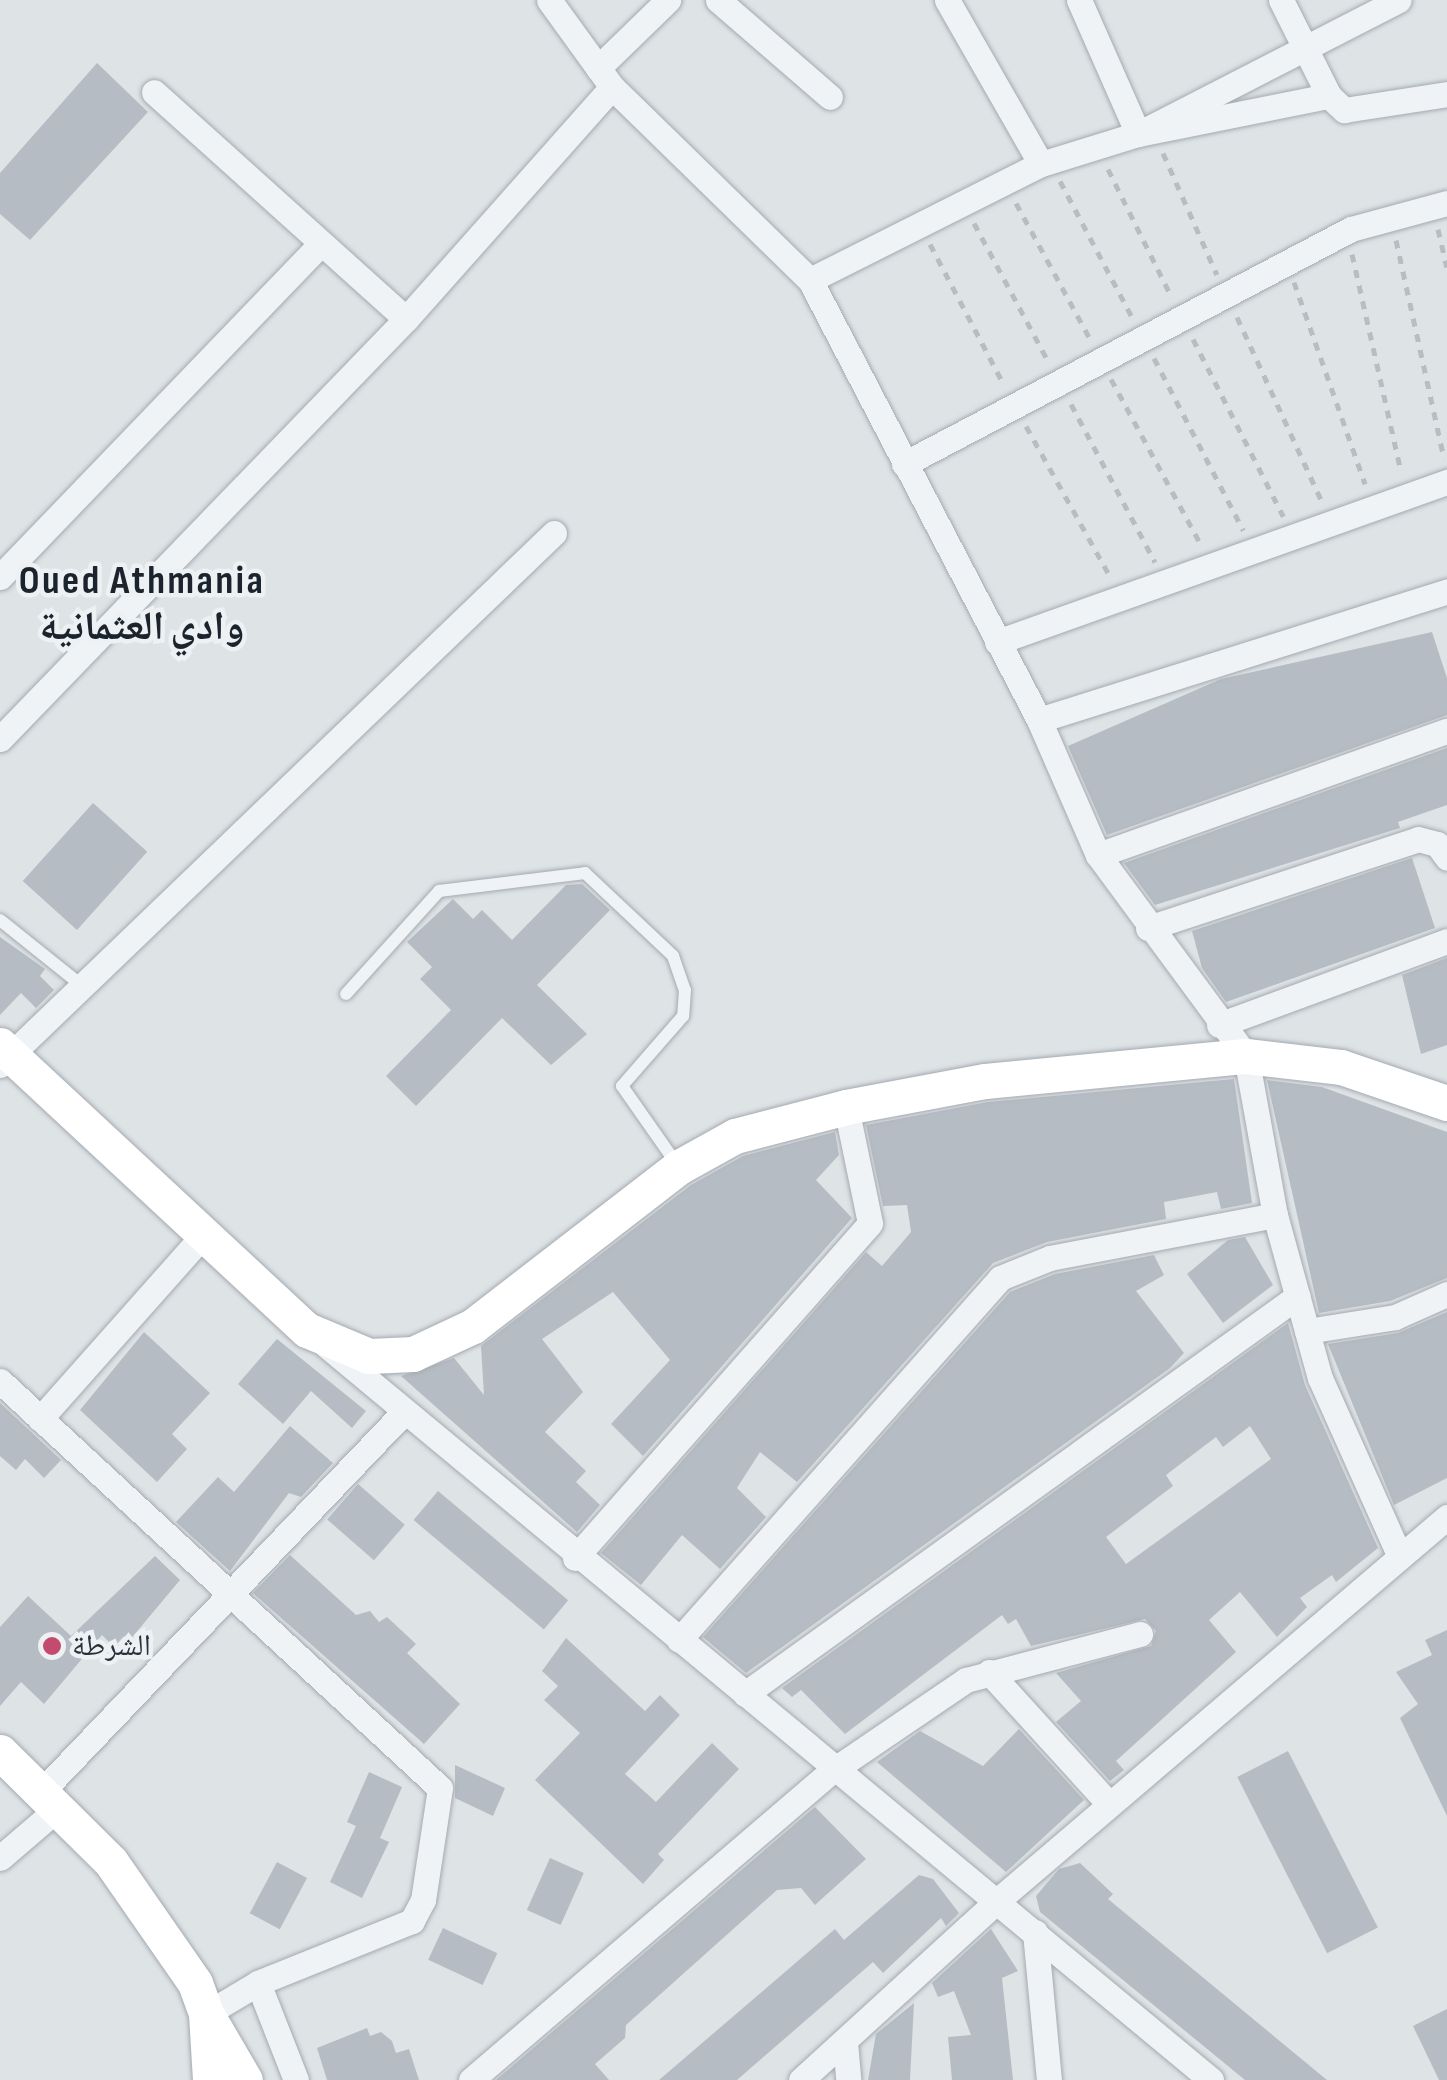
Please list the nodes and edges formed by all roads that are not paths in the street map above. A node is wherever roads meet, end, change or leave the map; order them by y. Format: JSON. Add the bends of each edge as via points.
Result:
{"nodes":[{"id":1,"x":549,"y":0,"type":"edge"},
{"id":2,"x":668,"y":0,"type":"edge"},
{"id":3,"x":718,"y":0,"type":"edge"},
{"id":4,"x":946,"y":0,"type":"edge"},
{"id":5,"x":1079,"y":0,"type":"edge"},
{"id":6,"x":1281,"y":0,"type":"edge"},
{"id":7,"x":1399,"y":0,"type":"edge"},
{"id":8,"x":1302,"y":48,"type":"junction"},
{"id":9,"x":605,"y":77,"type":"junction"},
{"id":10,"x":154,"y":92,"type":"dead end"},
{"id":11,"x":1447,"y":94,"type":"edge"},
{"id":12,"x":1328,"y":96,"type":"junction"},
{"id":13,"x":830,"y":97,"type":"dead end"},
{"id":14,"x":1146,"y":132,"type":"junction"},
{"id":15,"x":1046,"y":163,"type":"junction"},
{"id":16,"x":1440,"y":205,"type":"edge"},
{"id":17,"x":319,"y":245,"type":"junction"},
{"id":18,"x":810,"y":280,"type":"junction"},
{"id":19,"x":406,"y":318,"type":"junction"},
{"id":20,"x":904,"y":464,"type":"junction"},
{"id":21,"x":1447,"y":482,"type":"edge"},
{"id":22,"x":554,"y":533,"type":"dead end"},
{"id":23,"x":0,"y":577,"type":"edge"},
{"id":24,"x":1447,"y":592,"type":"edge"},
{"id":25,"x":997,"y":642,"type":"junction"},
{"id":26,"x":1039,"y":720,"type":"junction"},
{"id":27,"x":1447,"y":731,"type":"edge"},
{"id":28,"x":0,"y":739,"type":"edge"},
{"id":29,"x":1098,"y":855,"type":"junction"},
{"id":30,"x":1447,"y":859,"type":"edge"},
{"id":31,"x":0,"y":920,"type":"edge"},
{"id":32,"x":1148,"y":928,"type":"junction"},
{"id":33,"x":1447,"y":941,"type":"edge"},
{"id":34,"x":80,"y":984,"type":"junction"},
{"id":35,"x":346,"y":994,"type":"dead end"},
{"id":36,"x":1220,"y":1026,"type":"junction"},
{"id":37,"x":3,"y":1054,"type":"edge"},
{"id":38,"x":1246,"y":1056,"type":"junction"},
{"id":39,"x":1447,"y":1102,"type":"edge"},
{"id":40,"x":846,"y":1107,"type":"junction"},
{"id":41,"x":679,"y":1168,"type":"junction"},
{"id":42,"x":1275,"y":1215,"type":"junction"},
{"id":43,"x":204,"y":1234,"type":"junction"},
{"id":44,"x":1447,"y":1294,"type":"edge"},
{"id":45,"x":1298,"y":1296,"type":"junction"},
{"id":46,"x":308,"y":1330,"type":"junction"},
{"id":47,"x":1307,"y":1331,"type":"junction"},
{"id":48,"x":0,"y":1381,"type":"edge"},
{"id":49,"x":404,"y":1412,"type":"junction"},
{"id":50,"x":40,"y":1419,"type":"junction"},
{"id":51,"x":1447,"y":1517,"type":"edge"},
{"id":52,"x":1399,"y":1555,"type":"junction"},
{"id":53,"x":575,"y":1558,"type":"junction"},
{"id":54,"x":230,"y":1595,"type":"junction"},
{"id":55,"x":1140,"y":1634,"type":"dead end"},
{"id":56,"x":679,"y":1640,"type":"junction"},
{"id":57,"x":989,"y":1672,"type":"junction"},
{"id":58,"x":746,"y":1694,"type":"junction"},
{"id":59,"x":0,"y":1752,"type":"edge"},
{"id":60,"x":832,"y":1770,"type":"junction"},
{"id":61,"x":49,"y":1800,"type":"junction"},
{"id":62,"x":1108,"y":1804,"type":"junction"},
{"id":63,"x":0,"y":1858,"type":"edge"},
{"id":64,"x":997,"y":1901,"type":"junction"},
{"id":65,"x":1035,"y":1932,"type":"junction"},
{"id":66,"x":258,"y":1983,"type":"junction"},
{"id":67,"x":206,"y":2014,"type":"junction"},
{"id":68,"x":845,"y":2042,"type":"junction"},
{"id":69,"x":210,"y":2080,"type":"edge"},
{"id":70,"x":244,"y":2080,"type":"edge"},
{"id":71,"x":296,"y":2080,"type":"edge"},
{"id":72,"x":471,"y":2080,"type":"edge"},
{"id":73,"x":800,"y":2080,"type":"edge"},
{"id":74,"x":848,"y":2080,"type":"edge"},
{"id":75,"x":1049,"y":2080,"type":"edge"},
{"id":76,"x":1212,"y":2080,"type":"edge"}],
"edges":[{"from":1,"to":9,"type":"street"},
{"from":2,"to":9,"type":"street"},
{"from":3,"to":13,"type":"street"},
{"from":4,"to":15,"type":"street"},
{"from":5,"to":14,"type":"street"},
{"from":6,"to":8,"type":"street"},
{"from":7,"to":8,"type":"street"},
{"from":8,"to":12,"type":"street"},
{"from":8,"to":14,"type":"street"},
{"from":9,"to":18,"type":"street"},
{"from":9,"to":19,"type":"street"},
{"from":10,"to":17,"type":"street"},
{"from":11,"to":12,"type":"street","via":[[1374,112],[1344,110]]},
{"from":12,"to":14,"type":"street"},
{"from":14,"to":15,"type":"street"},
{"from":15,"to":18,"type":"street"},
{"from":16,"to":20,"type":"street","via":[[1347,231]]},
{"from":17,"to":19,"type":"street"},
{"from":17,"to":23,"type":"street"},
{"from":18,"to":20,"type":"street"},
{"from":19,"to":28,"type":"street"},
{"from":20,"to":25,"type":"street"},
{"from":21,"to":25,"type":"street"},
{"from":22,"to":34,"type":"street"},
{"from":24,"to":26,"type":"street"},
{"from":25,"to":26,"type":"street"},
{"from":26,"to":29,"type":"street"},
{"from":27,"to":29,"type":"street"},
{"from":29,"to":32,"type":"street"},
{"from":30,"to":32,"type":"street","via":[[1438,844],[1418,839]]},
{"from":31,"to":34,"type":"lane"},
{"from":32,"to":36,"type":"street"},
{"from":33,"to":36,"type":"street"},
{"from":34,"to":37,"type":"street"},
{"from":35,"to":41,"type":"lane","via":[[439,892],[586,874],[673,956],[685,990],[683,1016],[622,1086]]},
{"from":36,"to":38,"type":"street"},
{"from":37,"to":43,"type":"main road"},
{"from":38,"to":39,"type":"main road","via":[[1341,1067]]},
{"from":38,"to":40,"type":"main road","via":[[985,1081]]},
{"from":38,"to":42,"type":"street"},
{"from":40,"to":41,"type":"main road","via":[[736,1136]]},
{"from":40,"to":53,"type":"street","via":[[870,1223]]},
{"from":41,"to":46,"type":"main road","via":[[473,1326],[413,1354],[369,1356]]},
{"from":42,"to":45,"type":"street"},
{"from":42,"to":56,"type":"street","via":[[1050,1258],[1000,1278]]},
{"from":43,"to":46,"type":"main road"},
{"from":43,"to":50,"type":"street"},
{"from":44,"to":47,"type":"street","via":[[1394,1317]]},
{"from":45,"to":47,"type":"street"},
{"from":45,"to":58,"type":"street"},
{"from":46,"to":49,"type":"street"},
{"from":47,"to":52,"type":"street","via":[[1320,1378]]},
{"from":48,"to":50,"type":"street"},
{"from":49,"to":53,"type":"street"},
{"from":49,"to":54,"type":"street"},
{"from":50,"to":54,"type":"street"},
{"from":51,"to":52,"type":"street"},
{"from":52,"to":62,"type":"street"},
{"from":53,"to":56,"type":"street"},
{"from":54,"to":61,"type":"street"},
{"from":54,"to":66,"type":"street","via":[[440,1788],[423,1900],[412,1921]]},
{"from":55,"to":57,"type":"street"},
{"from":56,"to":58,"type":"street"},
{"from":57,"to":60,"type":"street"},
{"from":57,"to":62,"type":"street"},
{"from":58,"to":60,"type":"street"},
{"from":59,"to":61,"type":"main road"},
{"from":60,"to":64,"type":"street"},
{"from":60,"to":72,"type":"street"},
{"from":61,"to":63,"type":"street"},
{"from":61,"to":67,"type":"main road","via":[[111,1862],[195,1983]]},
{"from":62,"to":64,"type":"street"},
{"from":64,"to":65,"type":"street"},
{"from":64,"to":68,"type":"street"},
{"from":65,"to":75,"type":"street"},
{"from":65,"to":76,"type":"street"},
{"from":66,"to":67,"type":"street"},
{"from":66,"to":71,"type":"street"},
{"from":67,"to":69,"type":"main road"},
{"from":67,"to":70,"type":"main road"},
{"from":68,"to":73,"type":"street"},
{"from":68,"to":74,"type":"street"}]}
